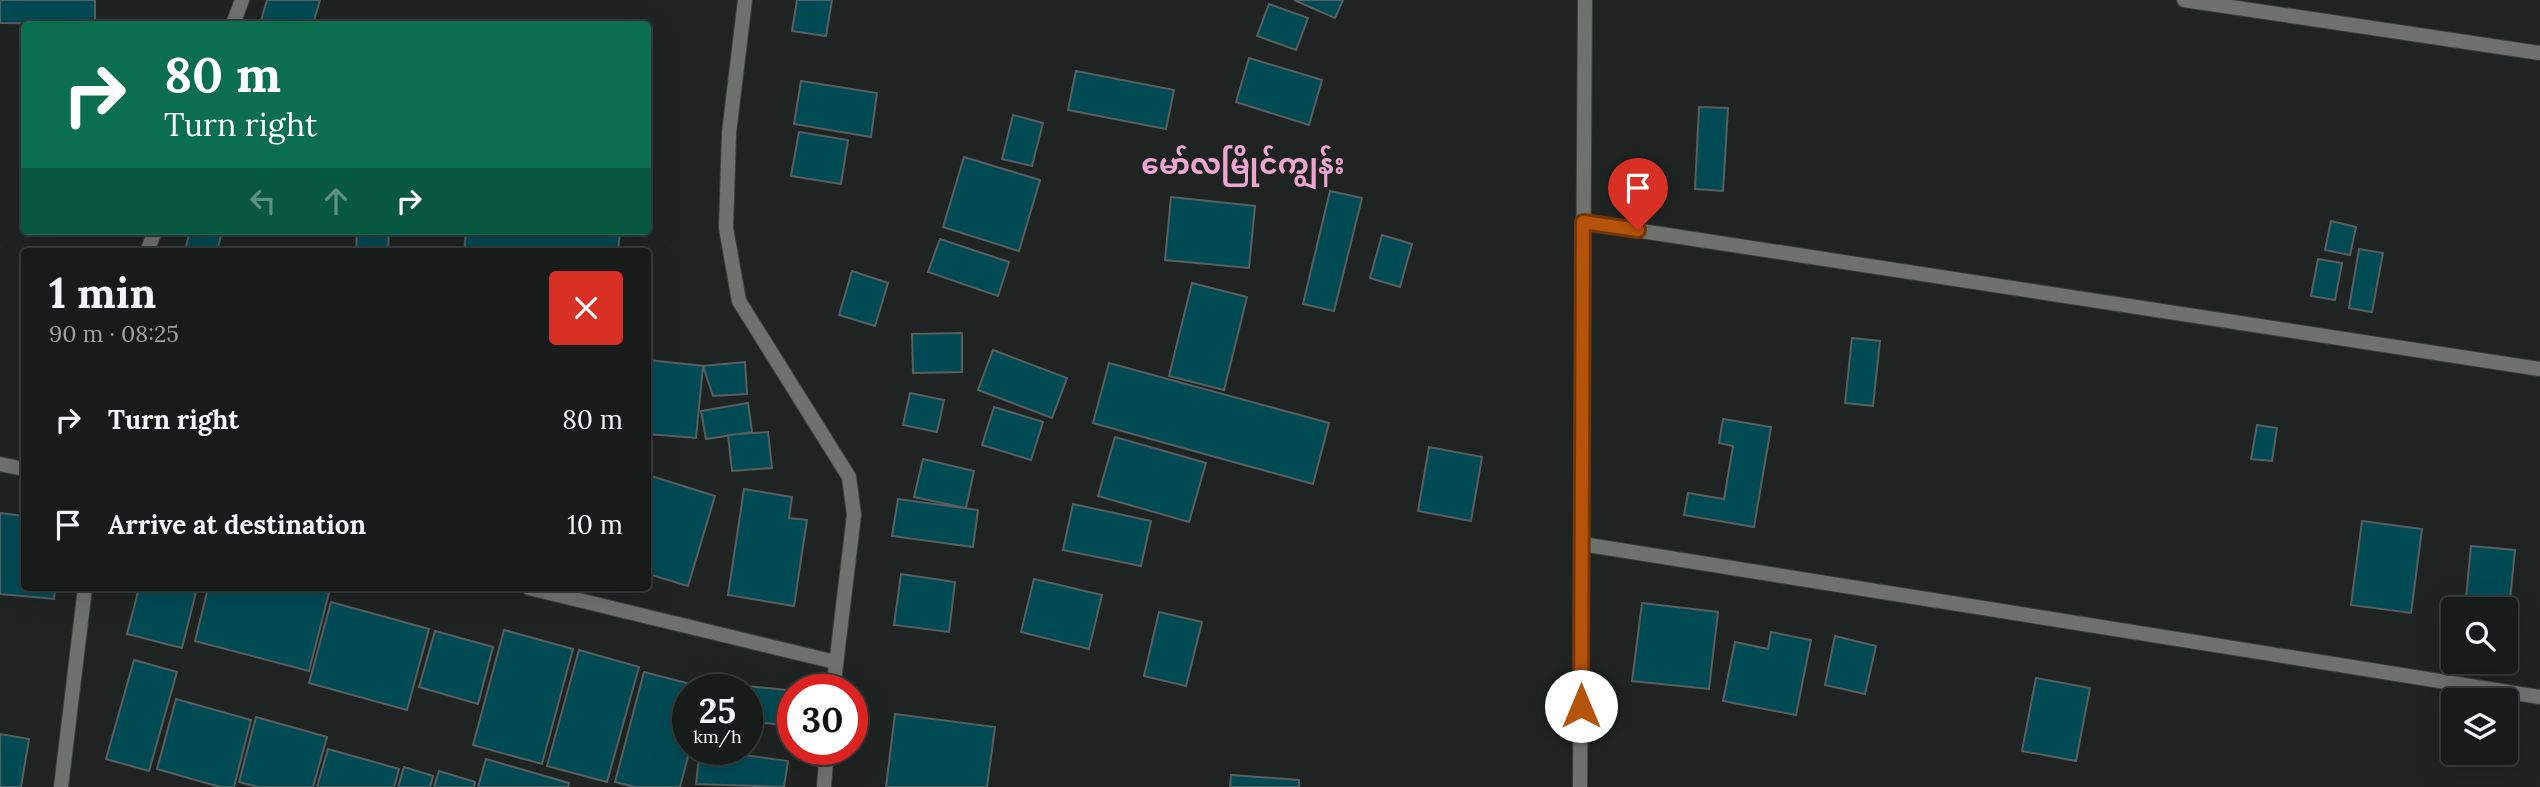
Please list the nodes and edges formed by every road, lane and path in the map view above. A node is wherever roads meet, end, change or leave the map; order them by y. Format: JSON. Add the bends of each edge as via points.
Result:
{"nodes":[{"id":1,"x":242,"y":0,"type":"edge"},
{"id":2,"x":745,"y":0,"type":"edge"},
{"id":3,"x":1585,"y":0,"type":"edge"},
{"id":4,"x":2184,"y":0,"type":"edge"},
{"id":5,"x":234,"y":21,"type":"edge"},
{"id":6,"x":2540,"y":53,"type":"edge"},
{"id":7,"x":1583,"y":222,"type":"junction"},
{"id":8,"x":2540,"y":369,"type":"edge"},
{"id":9,"x":0,"y":464,"type":"edge"},
{"id":10,"x":21,"y":468,"type":"edge"},
{"id":11,"x":1582,"y":544,"type":"junction"},
{"id":12,"x":85,"y":591,"type":"edge"},
{"id":13,"x":541,"y":591,"type":"edge"},
{"id":14,"x":835,"y":662,"type":"junction"},
{"id":15,"x":834,"y":674,"type":"edge"},
{"id":16,"x":2540,"y":697,"type":"edge"},
{"id":17,"x":826,"y":765,"type":"edge"},
{"id":18,"x":61,"y":787,"type":"edge"},
{"id":19,"x":824,"y":787,"type":"edge"},
{"id":20,"x":1580,"y":787,"type":"edge"}],
"edges":[{"from":1,"to":5,"type":"street"},
{"from":2,"to":14,"type":"street","via":[[729,133],[726,228],[739,301],[849,477],[854,515]]},
{"from":3,"to":7,"type":"street"},
{"from":4,"to":6,"type":"street"},
{"from":7,"to":8,"type":"street"},
{"from":7,"to":11,"type":"street"},
{"from":9,"to":10,"type":"street"},
{"from":11,"to":16,"type":"street"},
{"from":11,"to":20,"type":"street"},
{"from":12,"to":18,"type":"street"},
{"from":13,"to":14,"type":"street"},
{"from":14,"to":15,"type":"street"},
{"from":17,"to":19,"type":"street"}]}
